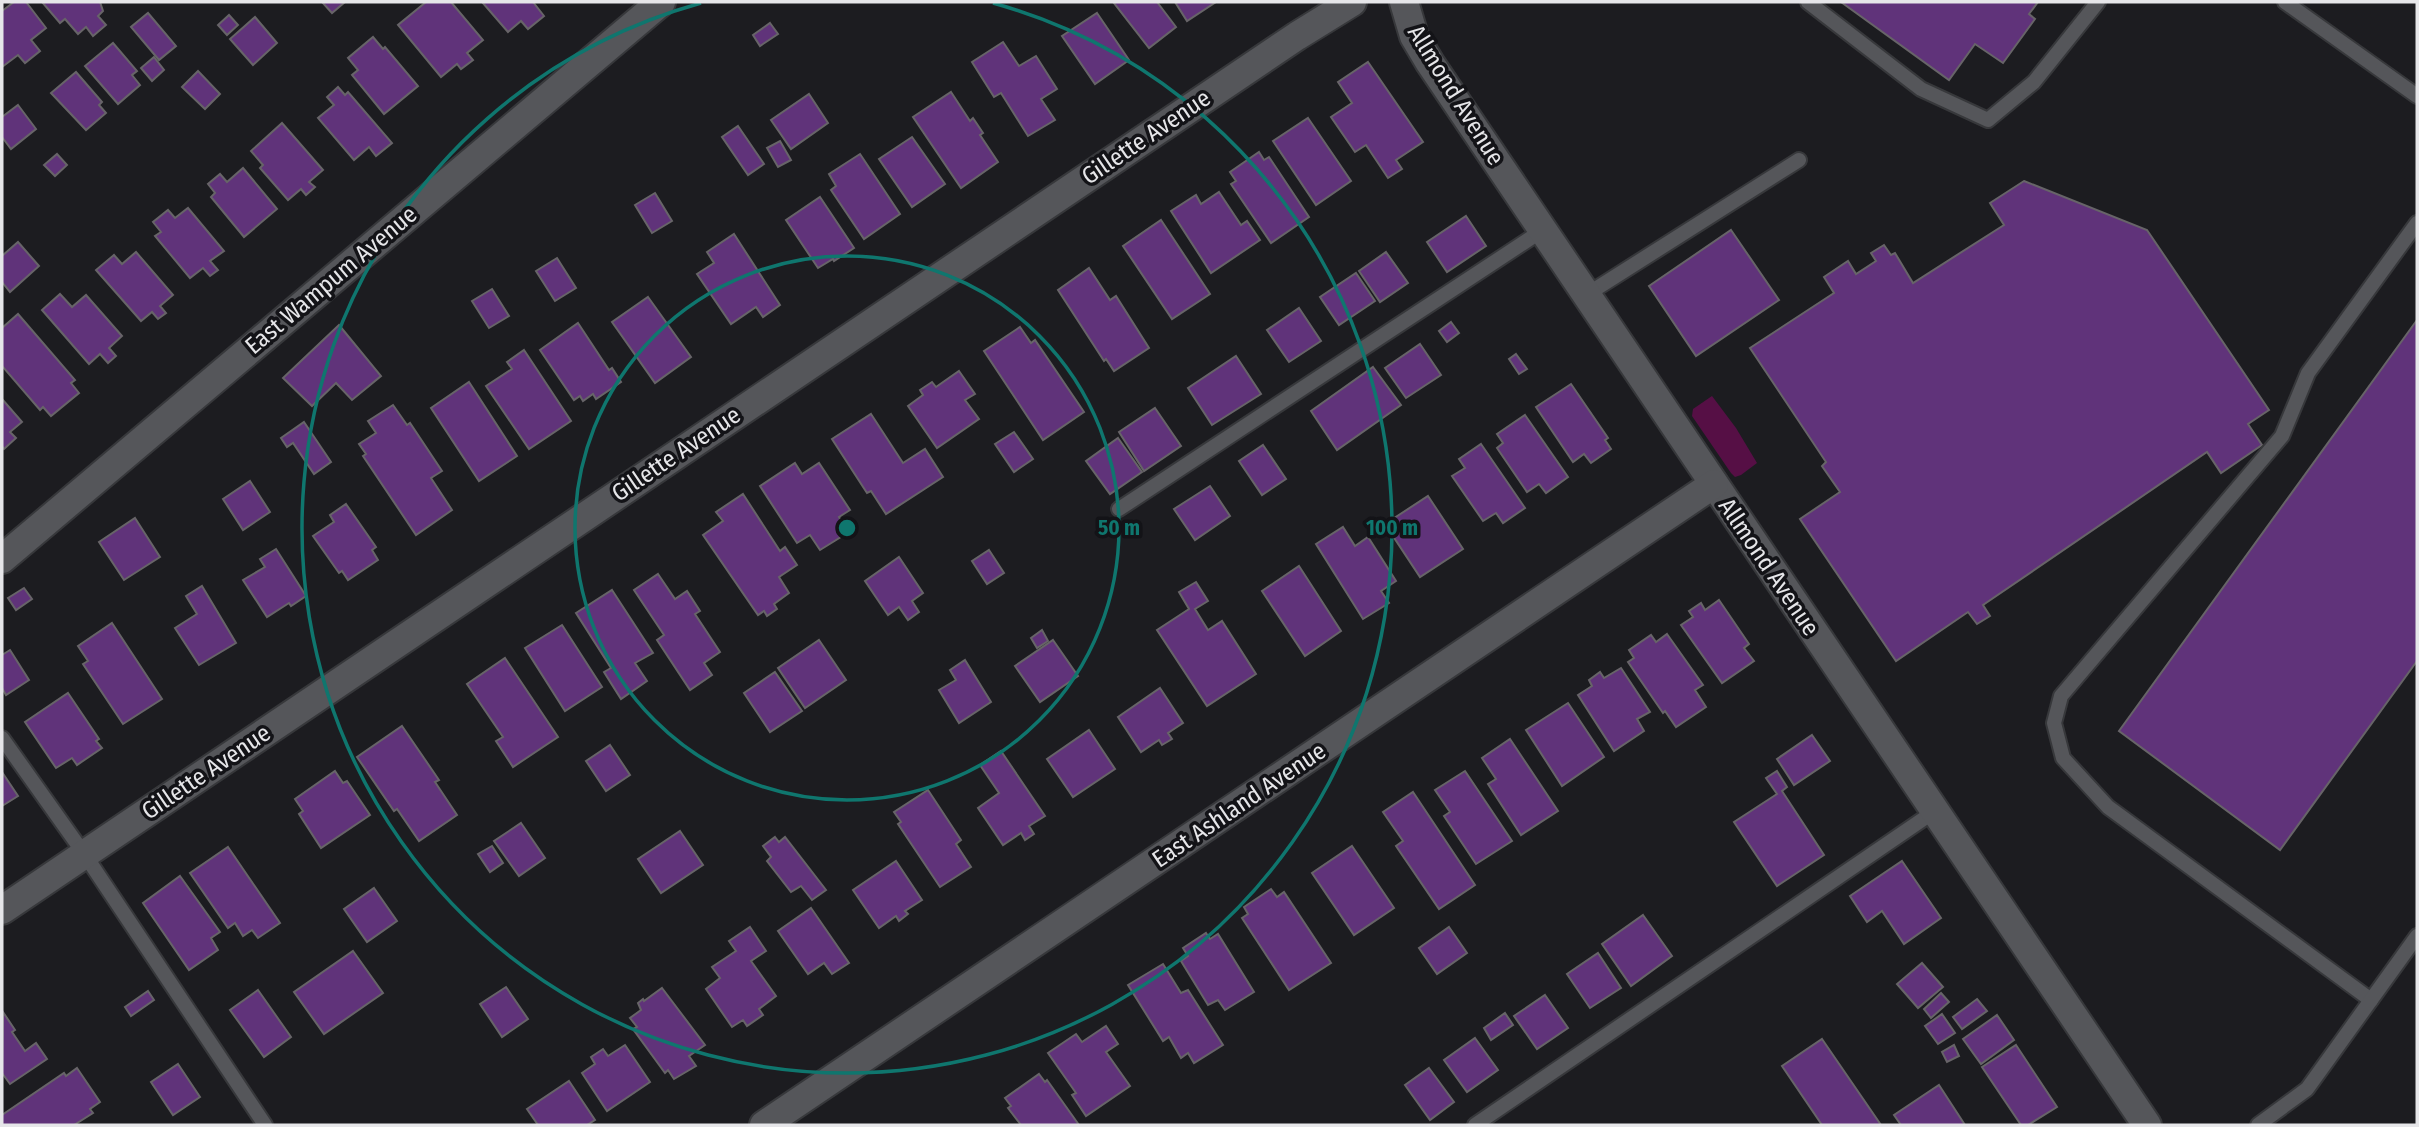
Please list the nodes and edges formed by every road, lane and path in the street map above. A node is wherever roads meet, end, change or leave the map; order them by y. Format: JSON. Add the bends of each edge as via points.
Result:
{"nodes":[{"id":1,"x":661,"y":2,"type":"edge"},
{"id":2,"x":1352,"y":2,"type":"edge"},
{"id":3,"x":1404,"y":2,"type":"edge"},
{"id":4,"x":1808,"y":2,"type":"edge"},
{"id":5,"x":2098,"y":2,"type":"edge"},
{"id":6,"x":2286,"y":2,"type":"edge"},
{"id":7,"x":2417,"y":96,"type":"edge"},
{"id":8,"x":1799,"y":160,"type":"dead end"},
{"id":9,"x":2417,"y":223,"type":"edge"},
{"id":10,"x":1543,"y":230,"type":"junction"},
{"id":11,"x":1586,"y":295,"type":"junction"},
{"id":12,"x":1714,"y":484,"type":"junction"},
{"id":13,"x":1119,"y":509,"type":"dead end"},
{"id":14,"x":2,"y":559,"type":"edge"},
{"id":15,"x":2,"y":738,"type":"edge"},
{"id":16,"x":1935,"y":811,"type":"junction"},
{"id":17,"x":85,"y":855,"type":"junction"},
{"id":18,"x":2,"y":910,"type":"edge"},
{"id":19,"x":2417,"y":936,"type":"edge"},
{"id":20,"x":2371,"y":1000,"type":"junction"},
{"id":21,"x":265,"y":1125,"type":"edge"},
{"id":22,"x":764,"y":1125,"type":"edge"},
{"id":23,"x":1475,"y":1125,"type":"edge"},
{"id":24,"x":2147,"y":1125,"type":"edge"},
{"id":25,"x":2258,"y":1125,"type":"edge"}],
"edges":[{"from":1,"to":14,"type":"street","name":"East Wampum Avenue"},
{"from":2,"to":17,"type":"street","name":"Gillette Avenue"},
{"from":3,"to":10,"type":"street","name":"Allmond Avenue","via":[[1414,36],[1430,63]]},
{"from":4,"to":5,"type":"lane","via":[[1921,89],[1988,120],[2034,82]]},
{"from":6,"to":7,"type":"lane"},
{"from":8,"to":11,"type":"lane"},
{"from":9,"to":20,"type":"lane","via":[[2308,373],[2283,436],[2061,696],[2054,723],[2063,758],[2108,807]]},
{"from":10,"to":11,"type":"street","name":"Allmond Avenue"},
{"from":10,"to":13,"type":"lane"},
{"from":11,"to":12,"type":"street","name":"Allmond Avenue"},
{"from":12,"to":16,"type":"street","name":"Allmond Avenue"},
{"from":12,"to":22,"type":"street","name":"East Ashland Avenue"},
{"from":15,"to":17,"type":"lane"},
{"from":16,"to":23,"type":"lane"},
{"from":16,"to":24,"type":"street","name":"Allmond Avenue"},
{"from":17,"to":18,"type":"street","name":"Gillette Avenue"},
{"from":17,"to":21,"type":"lane"},
{"from":19,"to":20,"type":"lane"},
{"from":20,"to":25,"type":"lane","via":[[2306,1089]]}]}
